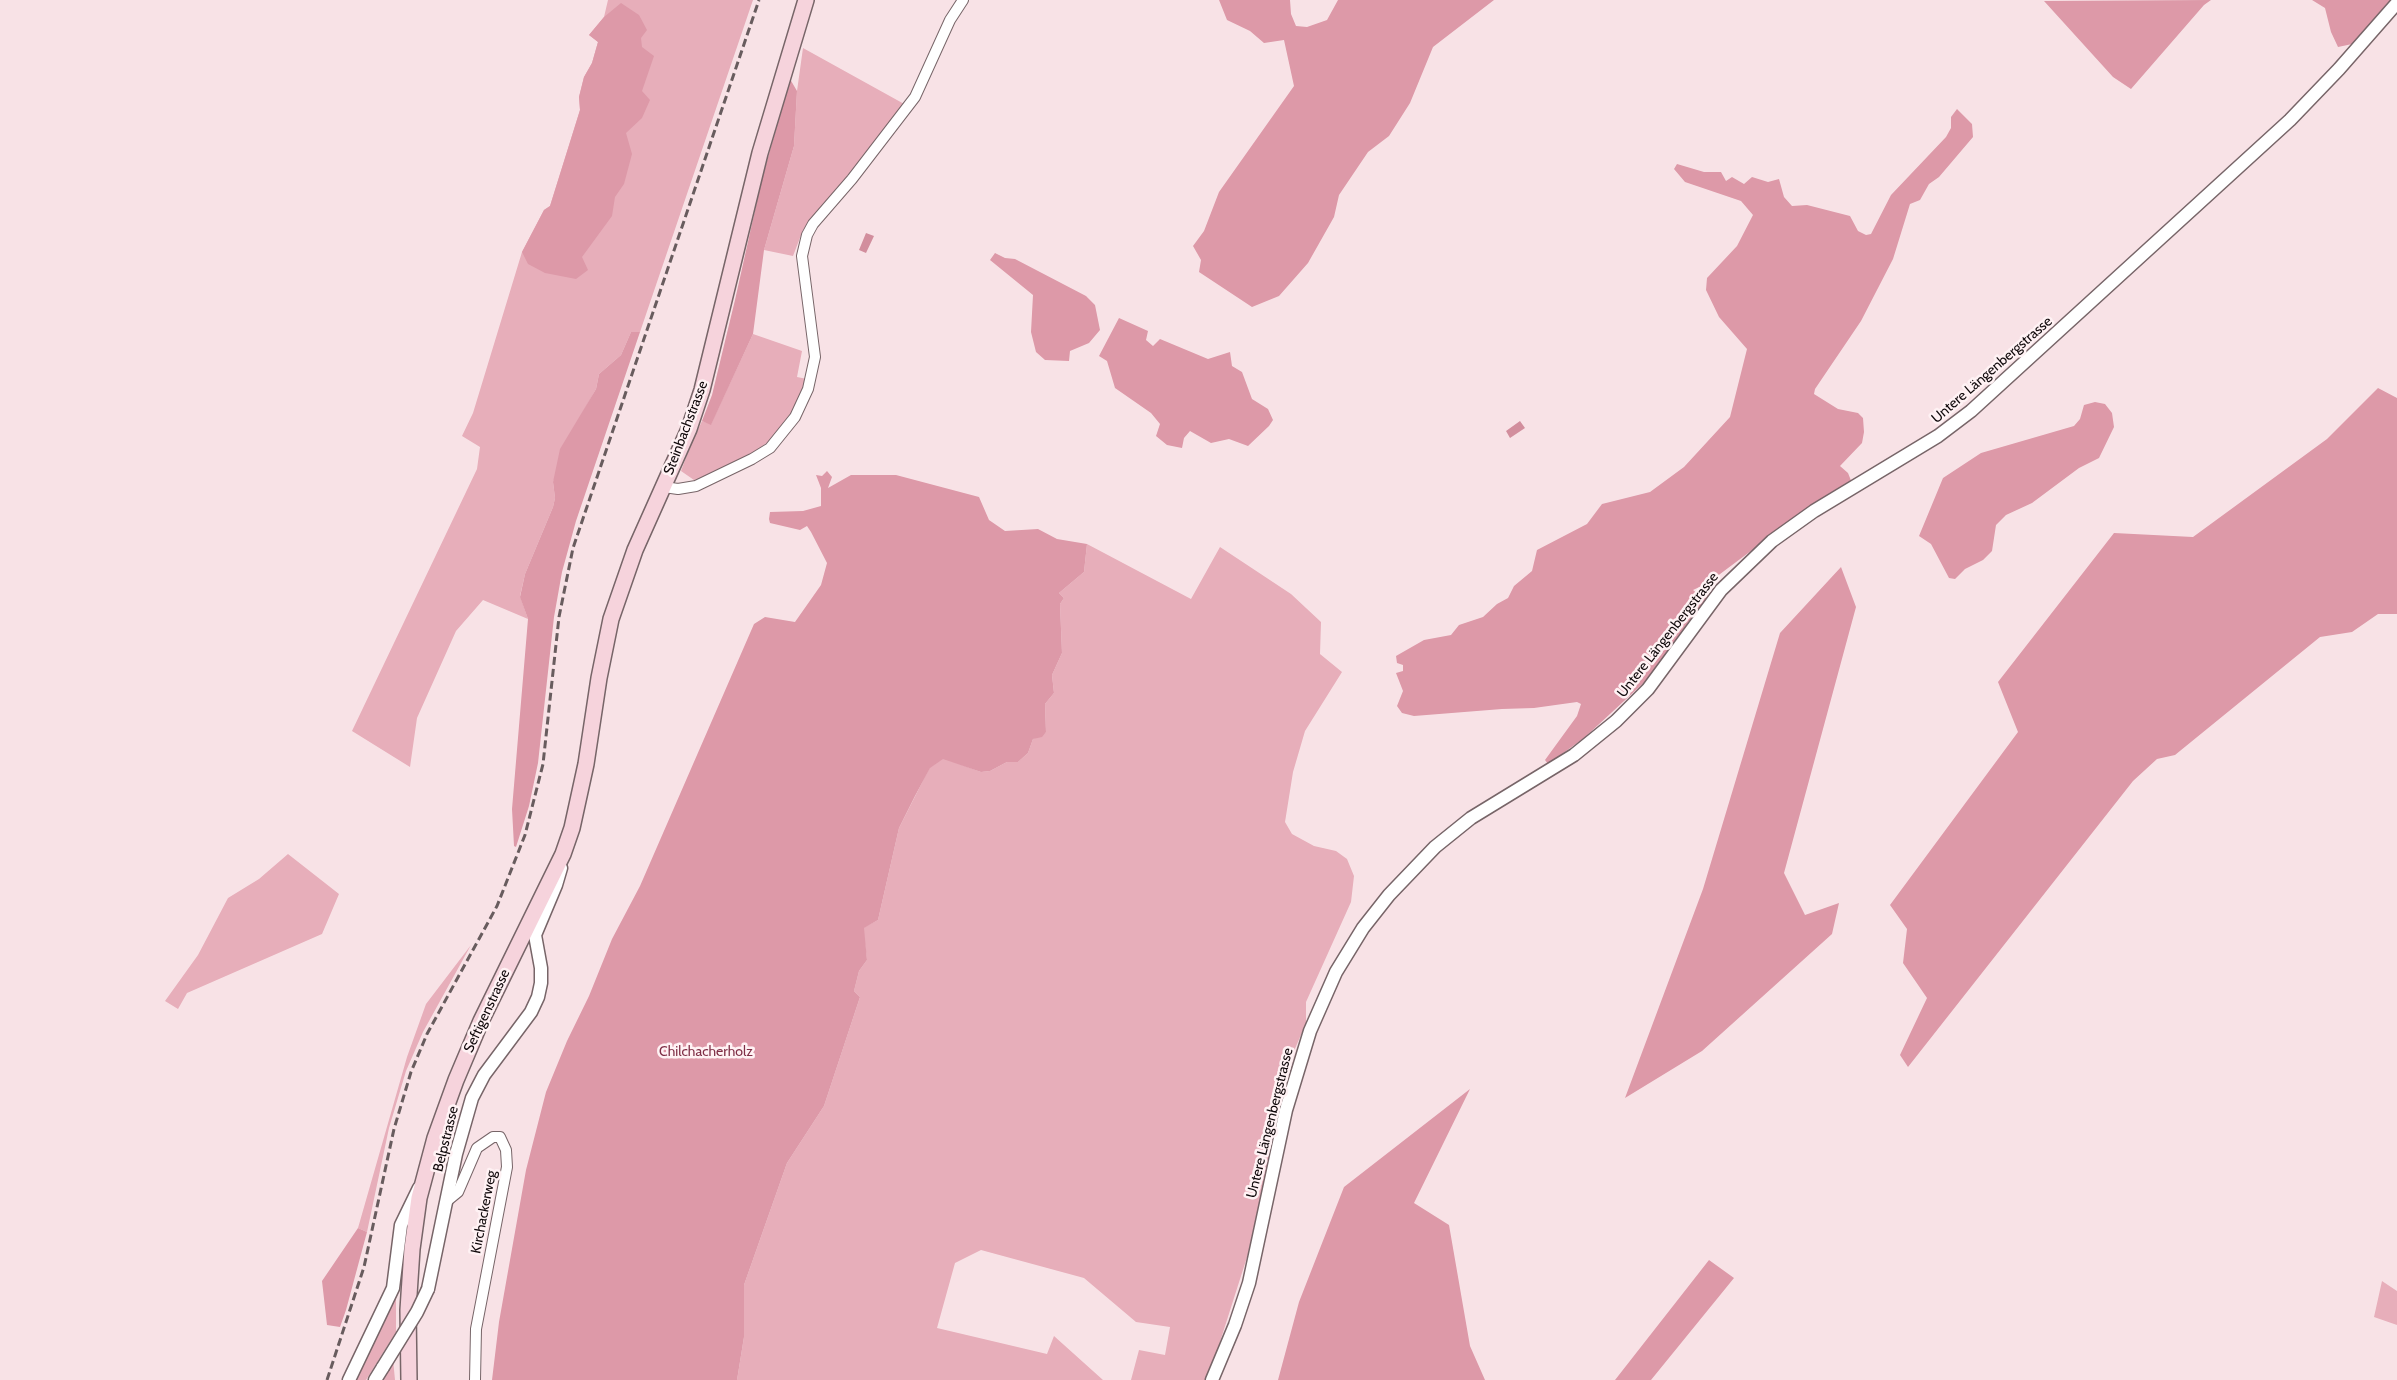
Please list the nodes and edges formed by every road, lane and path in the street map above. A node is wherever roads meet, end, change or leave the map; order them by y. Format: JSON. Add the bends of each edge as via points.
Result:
{"nodes":[{"id":1,"x":806,"y":0,"type":"edge"},
{"id":2,"x":963,"y":0,"type":"edge"},
{"id":3,"x":2397,"y":3,"type":"edge"},
{"id":4,"x":664,"y":488,"type":"junction"},
{"id":5,"x":563,"y":854,"type":"junction"},
{"id":6,"x":425,"y":1174,"type":"junction"},
{"id":7,"x":447,"y":1201,"type":"junction"},
{"id":8,"x":348,"y":1380,"type":"edge"},
{"id":9,"x":375,"y":1380,"type":"edge"},
{"id":10,"x":409,"y":1380,"type":"edge"},
{"id":11,"x":475,"y":1380,"type":"edge"},
{"id":12,"x":1212,"y":1380,"type":"edge"}],
"edges":[{"from":1,"to":4,"type":"main road","name":"Steinbachstrasse","via":[[760,153],[702,390]]},
{"from":2,"to":4,"type":"street","via":[[950,20],[915,97],[813,224],[808,235],[802,256],[815,358],[808,389],[795,417],[770,448],[752,459],[696,486]]},
{"from":3,"to":12,"type":"street","name":"Untere Längenbergstrasse","via":[[2290,120],[1971,412],[1900,461],[1814,511],[1752,558],[1709,604],[1648,689],[1603,733],[1574,755],[1471,818],[1435,847],[1389,895],[1340,964],[1310,1031],[1286,1110],[1249,1283]]},
{"from":4,"to":5,"type":"main road","name":"Steinbachstrasse","via":[[635,550],[611,619],[580,795]]},
{"from":5,"to":6,"type":"main road","name":"Seftigenstrasse","via":[[481,1021],[435,1138]]},
{"from":5,"to":7,"type":"street","name":"Belpstrasse","via":[[556,885],[535,936],[541,968],[538,998],[472,1098]]},
{"from":6,"to":8,"type":"street","name":"Belpstrasse","via":[[402,1226],[393,1288]]},
{"from":6,"to":10,"type":"main road","name":"Seftigenstrasse","via":[[409,1278]]},
{"from":7,"to":9,"type":"street","name":"Belpstrasse","bridge":true,"via":[[428,1289]]},
{"from":7,"to":11,"type":"street","name":"Kirchackerweg","via":[[458,1192],[477,1148],[493,1137],[500,1137],[506,1150],[507,1167],[476,1329]]}]}
